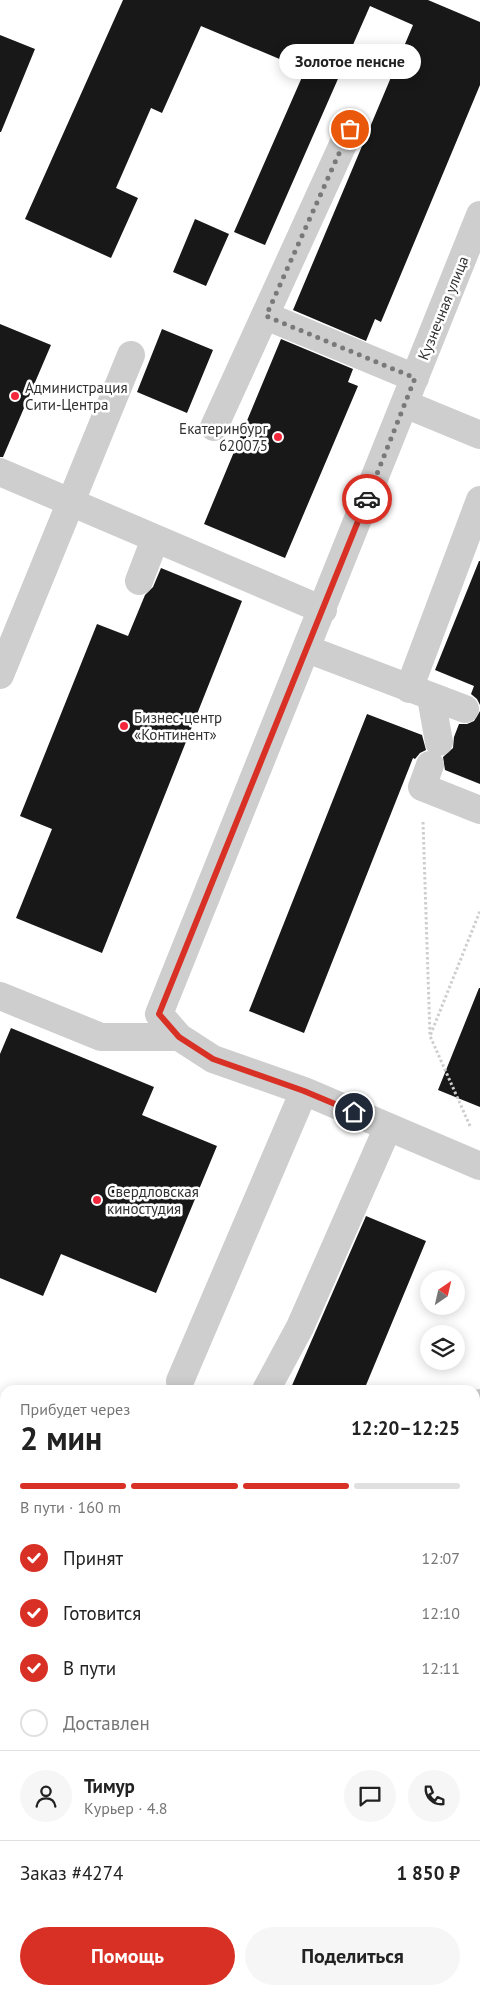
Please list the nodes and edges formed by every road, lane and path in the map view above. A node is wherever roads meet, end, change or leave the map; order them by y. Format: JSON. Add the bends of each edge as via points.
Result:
{"nodes":[{"id":1,"x":350,"y":129,"type":"dead end"},
{"id":2,"x":480,"y":216,"type":"edge"},
{"id":3,"x":266,"y":316,"type":"junction"},
{"id":4,"x":131,"y":356,"type":"dead end"},
{"id":5,"x":415,"y":378,"type":"junction"},
{"id":6,"x":405,"y":404,"type":"junction"},
{"id":7,"x":214,"y":427,"type":"dead end"},
{"id":8,"x":480,"y":435,"type":"edge"},
{"id":9,"x":0,"y":472,"type":"edge"},
{"id":10,"x":480,"y":500,"type":"edge"},
{"id":11,"x":69,"y":503,"type":"junction"},
{"id":12,"x":155,"y":539,"type":"junction"},
{"id":13,"x":139,"y":581,"type":"dead end"},
{"id":14,"x":322,"y":610,"type":"junction"},
{"id":15,"x":307,"y":649,"type":"junction"},
{"id":16,"x":0,"y":675,"type":"edge"},
{"id":17,"x":420,"y":693,"type":"junction"},
{"id":18,"x":465,"y":709,"type":"dead end"},
{"id":19,"x":430,"y":764,"type":"junction"},
{"id":20,"x":480,"y":810,"type":"edge"},
{"id":21,"x":480,"y":911,"type":"edge"},
{"id":22,"x":0,"y":996,"type":"edge"},
{"id":23,"x":430,"y":1036,"type":"junction"},
{"id":24,"x":179,"y":1037,"type":"junction"},
{"id":25,"x":304,"y":1091,"type":"junction"},
{"id":26,"x":470,"y":1126,"type":"dead end"},
{"id":27,"x":388,"y":1127,"type":"junction"},
{"id":28,"x":480,"y":1166,"type":"edge"},
{"id":29,"x":180,"y":1380,"type":"dead end"},
{"id":30,"x":269,"y":1385,"type":"edge"}],
"edges":[{"from":1,"to":3,"type":"street"},
{"from":2,"to":5,"type":"street","name":"Кузнечная улица"},
{"from":3,"to":5,"type":"street"},
{"from":3,"to":7,"type":"street"},
{"from":4,"to":11,"type":"street"},
{"from":5,"to":6,"type":"street","name":"Кузнечная улица"},
{"from":6,"to":8,"type":"street"},
{"from":6,"to":14,"type":"street","name":"Кузнечная улица"},
{"from":9,"to":11,"type":"street"},
{"from":10,"to":17,"type":"street"},
{"from":11,"to":12,"type":"street"},
{"from":11,"to":16,"type":"street"},
{"from":12,"to":13,"type":"street"},
{"from":12,"to":14,"type":"street"},
{"from":14,"to":15,"type":"street","name":"Кузнечная улица"},
{"from":15,"to":17,"type":"street"},
{"from":15,"to":24,"type":"street","name":"Кузнечная улица","via":[[159,1014]]},
{"from":17,"to":18,"type":"street"},
{"from":17,"to":19,"type":"street"},
{"from":19,"to":20,"type":"street"},
{"from":19,"to":23,"type":"path"},
{"from":21,"to":23,"type":"path"},
{"from":22,"to":24,"type":"street","via":[[101,1037]]},
{"from":23,"to":26,"type":"path"},
{"from":24,"to":25,"type":"street","name":"Кузнечная улица","via":[[213,1059]]},
{"from":25,"to":27,"type":"street","name":"Кузнечная улица"},
{"from":25,"to":29,"type":"street"},
{"from":27,"to":28,"type":"street","name":"Кузнечная улица"},
{"from":27,"to":30,"type":"street","via":[[300,1327]]}]}
